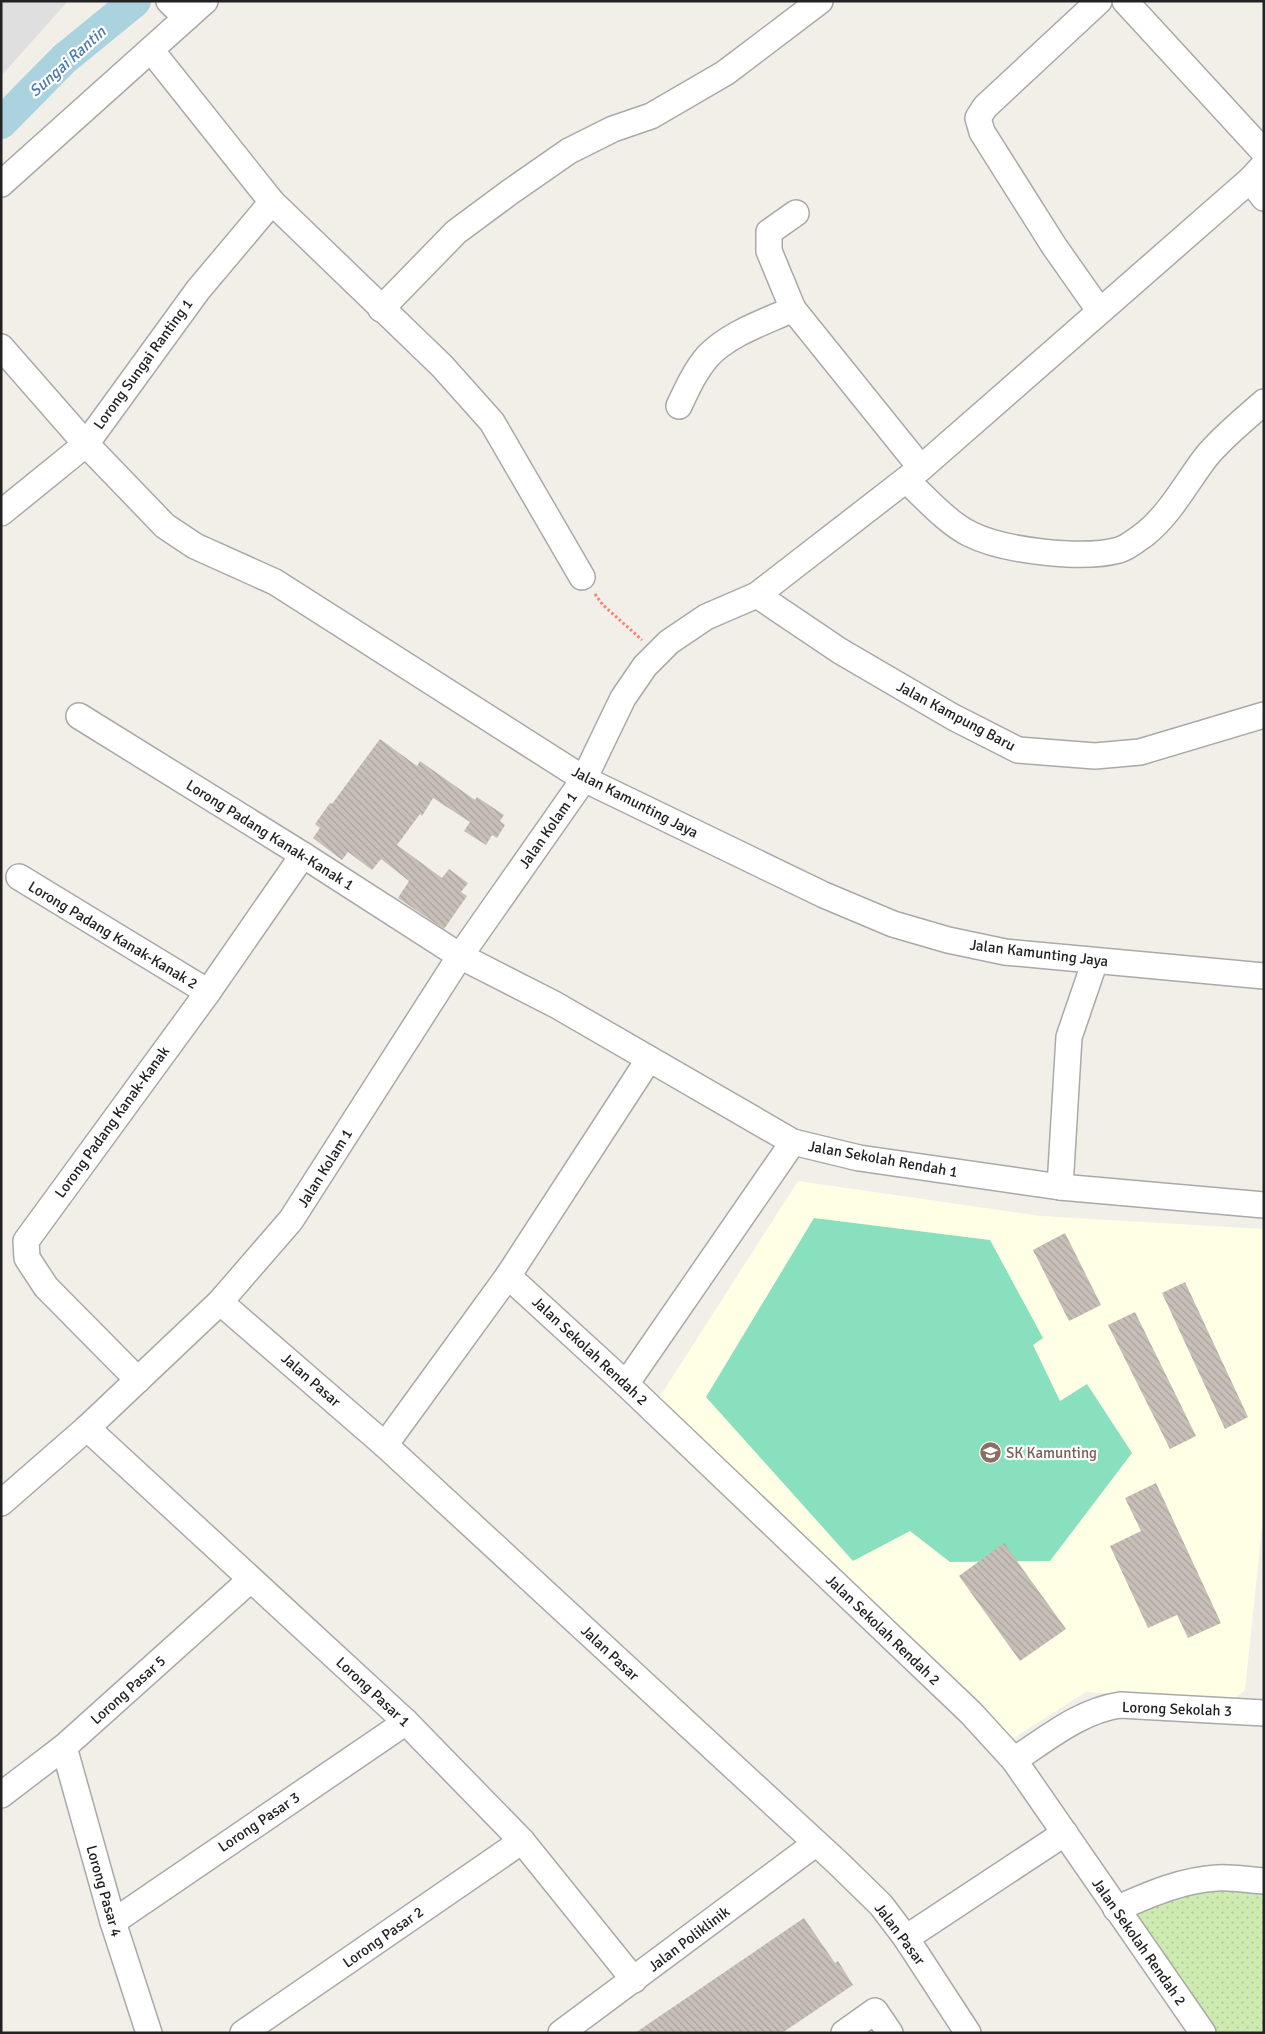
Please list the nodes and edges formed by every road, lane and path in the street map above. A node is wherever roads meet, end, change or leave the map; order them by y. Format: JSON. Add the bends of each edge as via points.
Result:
{"nodes":[{"id":1,"x":205,"y":1,"type":"edge"},
{"id":2,"x":820,"y":1,"type":"edge"},
{"id":3,"x":1099,"y":1,"type":"edge"},
{"id":4,"x":1125,"y":1,"type":"edge"},
{"id":5,"x":177,"y":10,"type":"edge"},
{"id":6,"x":794,"y":10,"type":"edge"},
{"id":7,"x":150,"y":50,"type":"junction"},
{"id":8,"x":1264,"y":152,"type":"edge"},
{"id":9,"x":1259,"y":181,"type":"edge"},
{"id":10,"x":1,"y":184,"type":"edge"},
{"id":11,"x":272,"y":202,"type":"junction"},
{"id":12,"x":796,"y":213,"type":"dead end"},
{"id":13,"x":381,"y":309,"type":"junction"},
{"id":14,"x":793,"y":309,"type":"junction"},
{"id":15,"x":1099,"y":310,"type":"junction"},
{"id":16,"x":1,"y":347,"type":"edge"},
{"id":17,"x":1264,"y":402,"type":"edge"},
{"id":18,"x":679,"y":406,"type":"dead end"},
{"id":19,"x":86,"y":444,"type":"junction"},
{"id":20,"x":914,"y":474,"type":"junction"},
{"id":21,"x":1,"y":513,"type":"edge"},
{"id":22,"x":582,"y":577,"type":"joint"},
{"id":23,"x":758,"y":595,"type":"junction"},
{"id":24,"x":657,"y":654,"type":"junction"},
{"id":25,"x":1264,"y":715,"type":"edge"},
{"id":26,"x":79,"y":716,"type":"dead end"},
{"id":27,"x":584,"y":779,"type":"junction"},
{"id":28,"x":303,"y":854,"type":"junction"},
{"id":29,"x":19,"y":877,"type":"dead end"},
{"id":30,"x":460,"y":956,"type":"junction"},
{"id":31,"x":1095,"y":961,"type":"junction"},
{"id":32,"x":1264,"y":976,"type":"edge"},
{"id":33,"x":208,"y":992,"type":"junction"},
{"id":34,"x":648,"y":1059,"type":"junction"},
{"id":35,"x":792,"y":1142,"type":"junction"},
{"id":36,"x":1060,"y":1187,"type":"junction"},
{"id":37,"x":1264,"y":1205,"type":"edge"},
{"id":38,"x":508,"y":1276,"type":"junction"},
{"id":39,"x":220,"y":1302,"type":"junction"},
{"id":40,"x":138,"y":1380,"type":"junction"},
{"id":41,"x":626,"y":1384,"type":"junction"},
{"id":42,"x":87,"y":1428,"type":"junction"},
{"id":43,"x":386,"y":1445,"type":"junction"},
{"id":44,"x":2,"y":1501,"type":"edge"},
{"id":45,"x":250,"y":1580,"type":"junction"},
{"id":46,"x":1263,"y":1708,"type":"edge"},
{"id":47,"x":406,"y":1722,"type":"junction"},
{"id":48,"x":64,"y":1747,"type":"junction"},
{"id":49,"x":1014,"y":1760,"type":"junction"},
{"id":50,"x":1,"y":1795,"type":"edge"},
{"id":51,"x":1065,"y":1833,"type":"junction"},
{"id":52,"x":522,"y":1841,"type":"junction"},
{"id":53,"x":816,"y":1844,"type":"junction"},
{"id":54,"x":1264,"y":1881,"type":"edge"},
{"id":55,"x":1116,"y":1908,"type":"junction"},
{"id":56,"x":112,"y":1922,"type":"junction"},
{"id":57,"x":906,"y":1938,"type":"junction"},
{"id":58,"x":634,"y":1980,"type":"junction"},
{"id":59,"x":573,"y":2030,"type":"edge"},
{"id":60,"x":149,"y":2033,"type":"edge"},
{"id":61,"x":243,"y":2033,"type":"edge"},
{"id":62,"x":844,"y":2033,"type":"edge"},
{"id":63,"x":890,"y":2033,"type":"edge"},
{"id":64,"x":968,"y":2033,"type":"edge"},
{"id":65,"x":1203,"y":2033,"type":"edge"}],
"edges":[{"from":1,"to":5,"type":"street"},
{"from":2,"to":6,"type":"street"},
{"from":3,"to":15,"type":"street","via":[[985,106],[978,118],[982,132],[1048,238]]},
{"from":4,"to":8,"type":"street"},
{"from":5,"to":7,"type":"street"},
{"from":6,"to":13,"type":"street","via":[[725,73],[651,116],[569,151],[517,187],[456,232]]},
{"from":7,"to":10,"type":"street"},
{"from":7,"to":11,"type":"street"},
{"from":9,"to":15,"type":"street","name":"Jalan Kolam 1"},
{"from":11,"to":13,"type":"street"},
{"from":11,"to":19,"type":"street","name":"Lorong Sungai Ranting 1","via":[[198,290]]},
{"from":12,"to":14,"type":"street","via":[[769,232],[769,251]]},
{"from":13,"to":22,"type":"street","via":[[442,366],[492,422]]},
{"from":14,"to":18,"type":"street","via":[[743,331],[709,355]]},
{"from":14,"to":20,"type":"street"},
{"from":15,"to":20,"type":"street","name":"Jalan Kolam 1"},
{"from":16,"to":19,"type":"street","name":"Jalan Kamunting Jaya"},
{"from":17,"to":20,"type":"street","via":[[1207,456],[1168,511],[1146,534],[1122,549],[1098,554],[1064,553],[993,542],[970,534],[955,524]]},
{"from":19,"to":21,"type":"street","name":"Lorong Sungai Ranting 1"},
{"from":19,"to":27,"type":"street","name":"Jalan Kamunting Jaya","via":[[165,526],[194,546],[275,582]]},
{"from":20,"to":23,"type":"street","name":"Jalan Kolam 1"},
{"from":22,"to":24,"type":"path","via":[[603,605]]},
{"from":23,"to":24,"type":"street","name":"Jalan Kolam 1","via":[[706,617]]},
{"from":23,"to":25,"type":"street","name":"Jalan Kampung Baru","via":[[840,652],[1018,750],[1095,756],[1140,752]]},
{"from":24,"to":27,"type":"street","name":"Jalan Kolam 1","via":[[623,698]]},
{"from":26,"to":28,"type":"street","name":"Lorong Padang Kanak-Kanak 1"},
{"from":27,"to":30,"type":"street","name":"Jalan Kolam 1"},
{"from":27,"to":31,"type":"street","name":"Jalan Kamunting Jaya","via":[[824,895],[893,924],[1005,952]]},
{"from":28,"to":30,"type":"street","name":"Lorong Padang Kanak-Kanak 1"},
{"from":28,"to":33,"type":"street","name":"Lorong Padang Kanak-Kanak"},
{"from":29,"to":33,"type":"street","name":"Lorong Padang Kanak-Kanak 2"},
{"from":30,"to":34,"type":"street","name":"Jalan Sekolah Rendah 1","via":[[556,1005]]},
{"from":30,"to":39,"type":"street","name":"Jalan Kolam 1","via":[[291,1220]]},
{"from":31,"to":32,"type":"street","name":"Jalan Kamunting Jaya"},
{"from":31,"to":36,"type":"street","via":[[1069,1037]]},
{"from":33,"to":40,"type":"street","name":"Lorong Padang Kanak-Kanak","via":[[26,1242],[27,1258],[46,1287]]},
{"from":34,"to":35,"type":"street","name":"Jalan Sekolah Rendah 1"},
{"from":34,"to":38,"type":"street"},
{"from":35,"to":36,"type":"street","name":"Jalan Sekolah Rendah 1","via":[[860,1158]]},
{"from":35,"to":41,"type":"street"},
{"from":36,"to":37,"type":"street","name":"Jalan Sekolah Rendah 1"},
{"from":38,"to":41,"type":"street","name":"Jalan Sekolah Rendah 2"},
{"from":38,"to":43,"type":"street"},
{"from":39,"to":40,"type":"street","name":"Jalan Kolam 1"},
{"from":39,"to":43,"type":"street","name":"Jalan Pasar"},
{"from":40,"to":42,"type":"street","name":"Jalan Kolam 1"},
{"from":41,"to":49,"type":"street","name":"Jalan Sekolah Rendah 2","via":[[971,1714]]},
{"from":42,"to":44,"type":"street","name":"Jalan Kolam 1"},
{"from":42,"to":45,"type":"street","name":"Lorong Pasar 1"},
{"from":43,"to":53,"type":"street","name":"Jalan Pasar"},
{"from":45,"to":47,"type":"street","name":"Lorong Pasar 1"},
{"from":45,"to":48,"type":"street","name":"Lorong Pasar 5"},
{"from":46,"to":49,"type":"street","name":"Lorong Sekolah 3","via":[[1102,1708],[1082,1716]]},
{"from":47,"to":52,"type":"street","name":"Lorong Pasar 1"},
{"from":47,"to":56,"type":"street","name":"Lorong Pasar 3"},
{"from":48,"to":50,"type":"street","name":"Lorong Pasar 5"},
{"from":48,"to":56,"type":"street","name":"Lorong Pasar 4"},
{"from":49,"to":51,"type":"street","name":"Jalan Sekolah Rendah 2"},
{"from":51,"to":55,"type":"street","name":"Jalan Sekolah Rendah 2"},
{"from":51,"to":57,"type":"street"},
{"from":52,"to":58,"type":"street","name":"Lorong Pasar 1"},
{"from":52,"to":61,"type":"street","name":"Lorong Pasar 2"},
{"from":53,"to":57,"type":"street","name":"Jalan Pasar","via":[[880,1905]]},
{"from":53,"to":58,"type":"street","name":"Jalan Poliklinik"},
{"from":54,"to":55,"type":"street","via":[[1218,1877],[1194,1880]]},
{"from":55,"to":65,"type":"street","name":"Jalan Sekolah Rendah 2"},
{"from":56,"to":60,"type":"street","name":"Lorong Pasar 4"},
{"from":57,"to":64,"type":"street","name":"Jalan Pasar"},
{"from":58,"to":59,"type":"street","name":"Jalan Poliklinik"},
{"from":62,"to":63,"type":"street","via":[[875,2011]]}]}
